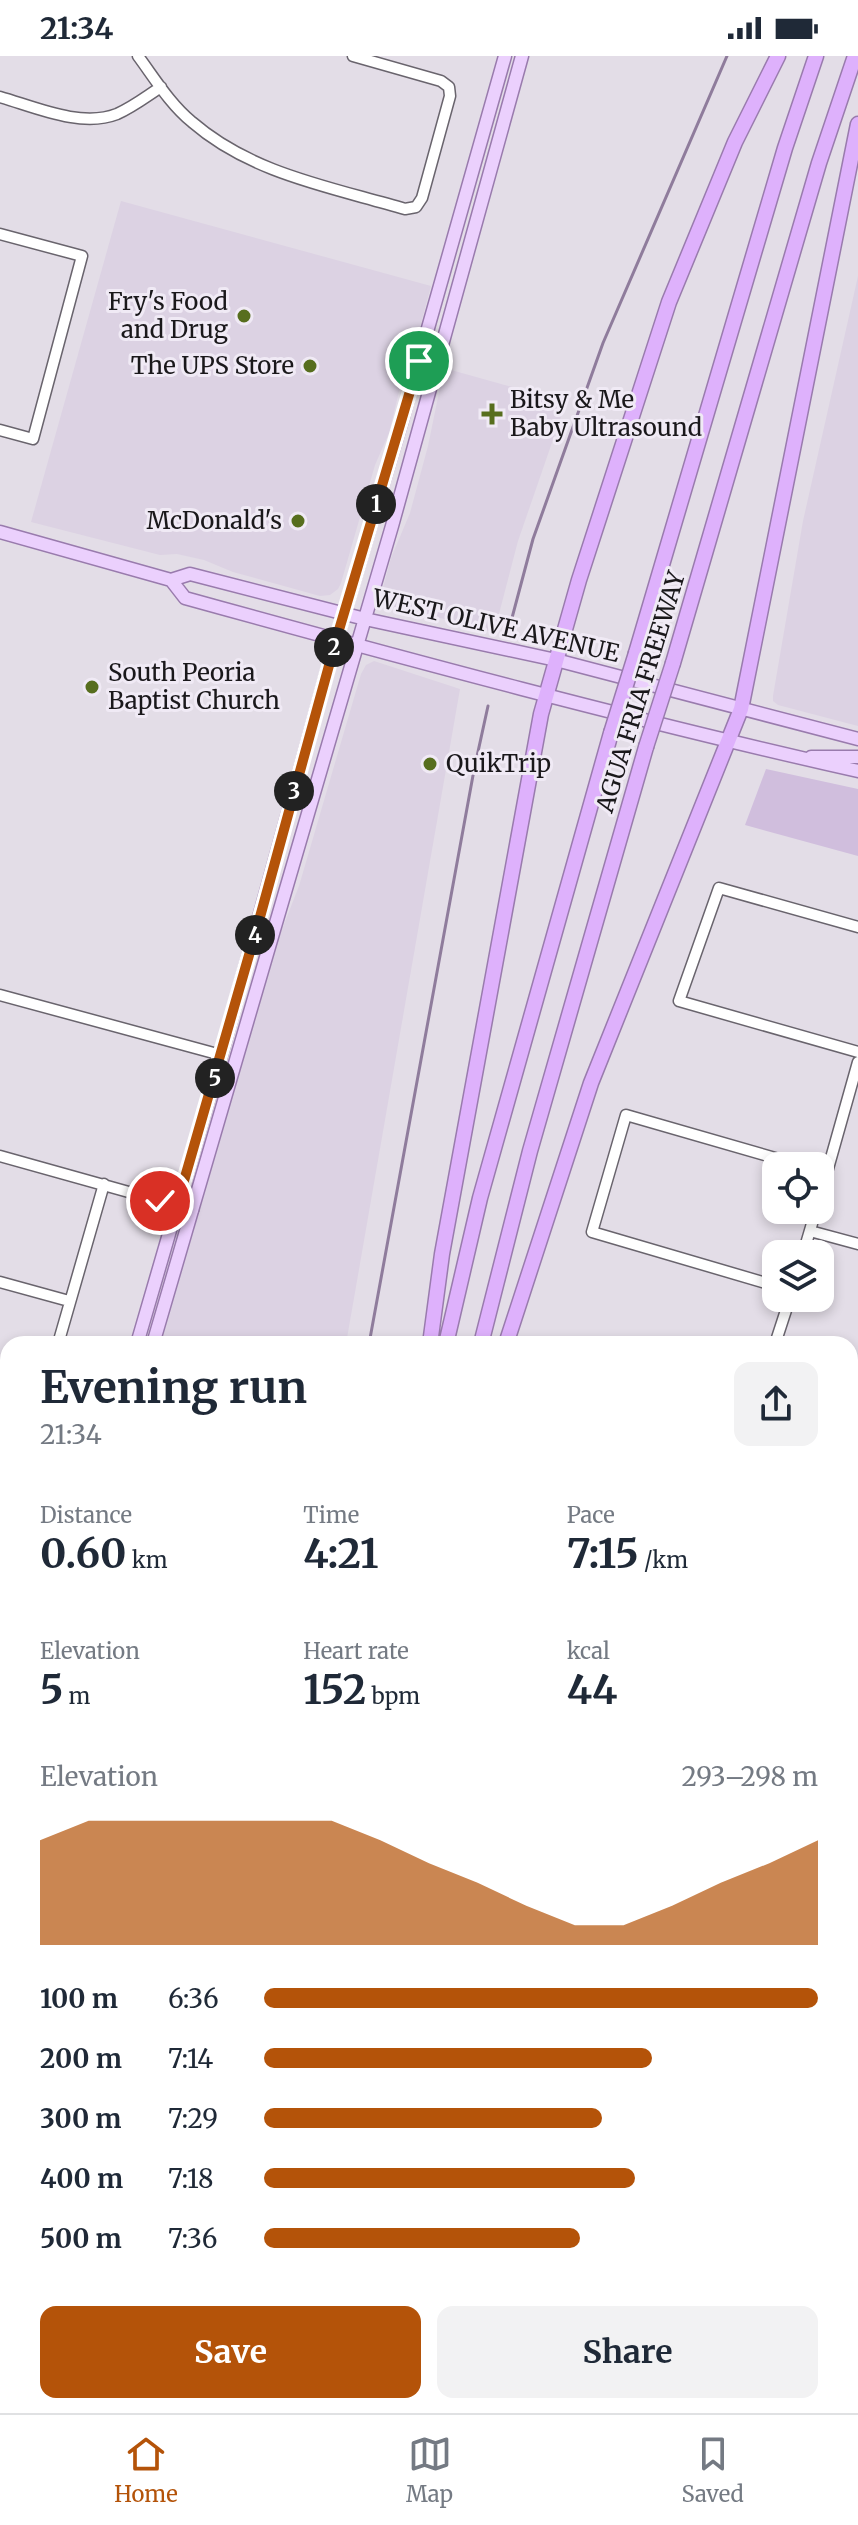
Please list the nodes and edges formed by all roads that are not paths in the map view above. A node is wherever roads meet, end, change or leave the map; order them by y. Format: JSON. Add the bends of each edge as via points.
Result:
{"nodes":[{"id":1,"x":138,"y":56,"type":"edge"},
{"id":2,"x":353,"y":56,"type":"edge"},
{"id":3,"x":505,"y":56,"type":"edge"},
{"id":4,"x":522,"y":56,"type":"edge"},
{"id":5,"x":778,"y":56,"type":"edge"},
{"id":6,"x":816,"y":56,"type":"edge"},
{"id":7,"x":855,"y":56,"type":"edge"},
{"id":8,"x":390,"y":61,"type":"edge"},
{"id":9,"x":161,"y":87,"type":"junction"},
{"id":10,"x":0,"y":97,"type":"edge"},
{"id":11,"x":858,"y":124,"type":"edge"},
{"id":12,"x":0,"y":234,"type":"edge"},
{"id":13,"x":0,"y":430,"type":"edge"},
{"id":14,"x":0,"y":532,"type":"edge"},
{"id":15,"x":171,"y":580,"type":"junction"},
{"id":16,"x":344,"y":613,"type":"junction"},
{"id":17,"x":365,"y":619,"type":"junction"},
{"id":18,"x":336,"y":640,"type":"junction"},
{"id":19,"x":357,"y":646,"type":"junction"},
{"id":20,"x":556,"y":660,"type":"junction"},
{"id":21,"x":546,"y":697,"type":"junction"},
{"id":22,"x":741,"y":709,"type":"junction"},
{"id":23,"x":858,"y":739,"type":"edge"},
{"id":24,"x":728,"y":743,"type":"junction"},
{"id":25,"x":858,"y":757,"type":"edge"},
{"id":26,"x":800,"y":758,"type":"junction"},
{"id":27,"x":858,"y":771,"type":"edge"},
{"id":28,"x":293,"y":795,"type":"junction"},
{"id":29,"x":312,"y":801,"type":"junction"},
{"id":30,"x":260,"y":917,"type":"junction"},
{"id":31,"x":276,"y":922,"type":"junction"},
{"id":32,"x":858,"y":927,"type":"edge"},
{"id":33,"x":0,"y":995,"type":"edge"},
{"id":34,"x":858,"y":1052,"type":"edge"},
{"id":35,"x":221,"y":1055,"type":"junction"},
{"id":36,"x":237,"y":1060,"type":"junction"},
{"id":37,"x":858,"y":1062,"type":"edge"},
{"id":38,"x":844,"y":1112,"type":"junction"},
{"id":39,"x":858,"y":1116,"type":"edge"},
{"id":40,"x":831,"y":1152,"type":"edge"},
{"id":41,"x":762,"y":1154,"type":"edge"},
{"id":42,"x":0,"y":1156,"type":"edge"},
{"id":43,"x":104,"y":1184,"type":"junction"},
{"id":44,"x":177,"y":1205,"type":"junction"},
{"id":45,"x":193,"y":1210,"type":"junction"},
{"id":46,"x":812,"y":1224,"type":"edge"},
{"id":47,"x":810,"y":1231,"type":"junction"},
{"id":48,"x":807,"y":1240,"type":"edge"},
{"id":49,"x":858,"y":1244,"type":"edge"},
{"id":50,"x":0,"y":1282,"type":"edge"},
{"id":51,"x":762,"y":1282,"type":"edge"},
{"id":52,"x":69,"y":1301,"type":"junction"},
{"id":53,"x":785,"y":1312,"type":"edge"},
{"id":54,"x":60,"y":1336,"type":"edge"},
{"id":55,"x":139,"y":1336,"type":"edge"},
{"id":56,"x":155,"y":1336,"type":"edge"},
{"id":57,"x":431,"y":1336,"type":"edge"},
{"id":58,"x":448,"y":1336,"type":"edge"},
{"id":59,"x":483,"y":1336,"type":"edge"},
{"id":60,"x":509,"y":1336,"type":"edge"},
{"id":61,"x":778,"y":1336,"type":"edge"}],
"edges":[{"from":1,"to":9,"type":"street"},
{"from":2,"to":8,"type":"street"},
{"from":3,"to":16,"type":"main road"},
{"from":4,"to":17,"type":"main road"},
{"from":5,"to":20,"type":"highway","via":[[735,142],[669,302]]},
{"from":6,"to":58,"type":"highway","name":"AGUA FRIA FREEWAY","bridge":true,"via":[[611,733],[484,1183]]},
{"from":7,"to":59,"type":"highway","name":"AGUA FRIA FREEWAY","bridge":true,"via":[[646,747],[530,1151]]},
{"from":8,"to":9,"type":"street","via":[[441,81],[450,96],[422,198],[416,207],[405,209],[253,163],[190,121]]},
{"from":9,"to":10,"type":"street","via":[[115,115],[96,118],[60,115]]},
{"from":11,"to":22,"type":"highway"},
{"from":12,"to":13,"type":"street","via":[[82,256],[33,439]]},
{"from":14,"to":15,"type":"main road","name":"WEST OLIVE AVENUE"},
{"from":15,"to":16,"type":"main road","name":"WEST OLIVE AVENUE","via":[[190,574]]},
{"from":15,"to":18,"type":"main road","name":"WEST OLIVE AVENUE","via":[[185,598]]},
{"from":16,"to":17,"type":"main road","name":"WEST OLIVE AVENUE"},
{"from":16,"to":18,"type":"main road"},
{"from":17,"to":19,"type":"main road"},
{"from":17,"to":20,"type":"main road","name":"WEST OLIVE AVENUE"},
{"from":18,"to":19,"type":"main road","name":"WEST OLIVE AVENUE"},
{"from":18,"to":28,"type":"main road"},
{"from":19,"to":21,"type":"main road","name":"WEST OLIVE AVENUE"},
{"from":19,"to":29,"type":"main road"},
{"from":20,"to":21,"type":"highway"},
{"from":20,"to":22,"type":"main road","name":"WEST OLIVE AVENUE"},
{"from":21,"to":24,"type":"main road","name":"WEST OLIVE AVENUE"},
{"from":21,"to":57,"type":"highway"},
{"from":22,"to":23,"type":"main road","name":"WEST OLIVE AVENUE"},
{"from":22,"to":24,"type":"highway"},
{"from":24,"to":26,"type":"main road","name":"WEST OLIVE AVENUE"},
{"from":24,"to":60,"type":"highway","via":[[591,1083]]},
{"from":25,"to":26,"type":"main road"},
{"from":26,"to":27,"type":"main road","name":"WEST OLIVE AVENUE"},
{"from":28,"to":29,"type":"main road"},
{"from":28,"to":30,"type":"main road"},
{"from":29,"to":31,"type":"main road"},
{"from":30,"to":31,"type":"main road"},
{"from":30,"to":35,"type":"main road"},
{"from":31,"to":36,"type":"main road"},
{"from":32,"to":34,"type":"street","via":[[719,888],[679,1001]]},
{"from":33,"to":35,"type":"street"},
{"from":35,"to":36,"type":"main road"},
{"from":35,"to":44,"type":"main road"},
{"from":36,"to":45,"type":"main road"},
{"from":37,"to":38,"type":"street"},
{"from":38,"to":39,"type":"street"},
{"from":38,"to":40,"type":"street"},
{"from":41,"to":51,"type":"street","via":[[626,1115],[592,1232]]},
{"from":42,"to":43,"type":"street"},
{"from":43,"to":44,"type":"street"},
{"from":43,"to":52,"type":"street"},
{"from":44,"to":45,"type":"street"},
{"from":44,"to":55,"type":"main road"},
{"from":45,"to":56,"type":"main road"},
{"from":46,"to":47,"type":"street"},
{"from":47,"to":48,"type":"street"},
{"from":47,"to":49,"type":"street"},
{"from":50,"to":52,"type":"street"},
{"from":52,"to":54,"type":"street"},
{"from":53,"to":61,"type":"street"}]}
